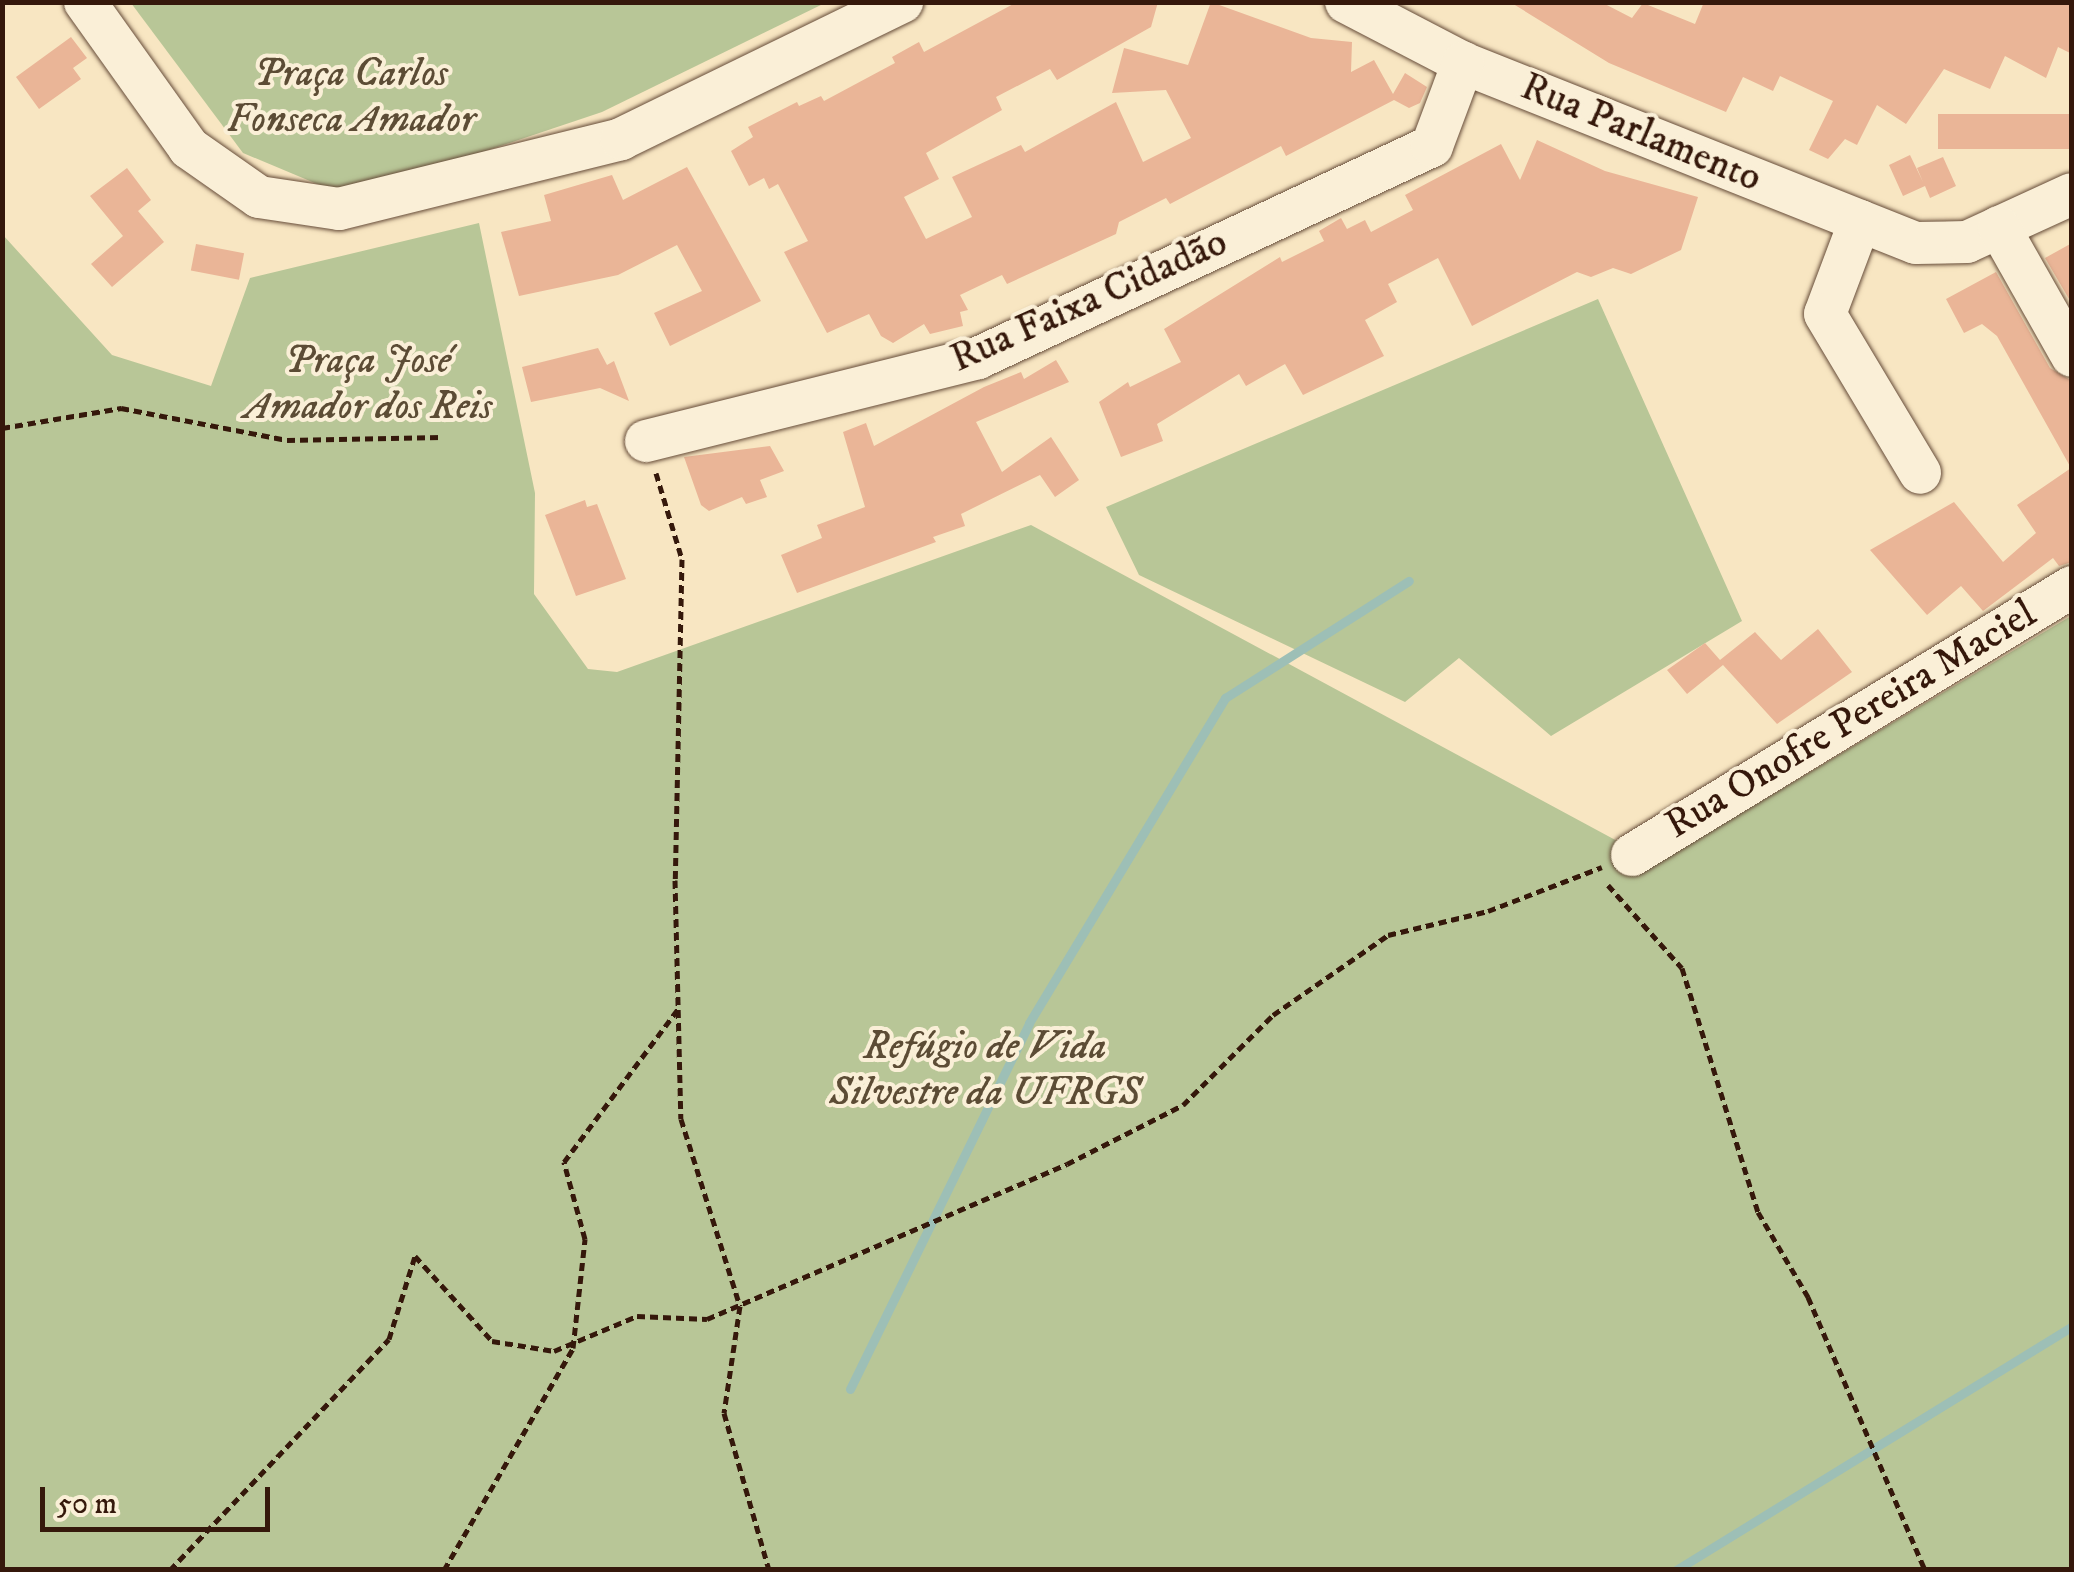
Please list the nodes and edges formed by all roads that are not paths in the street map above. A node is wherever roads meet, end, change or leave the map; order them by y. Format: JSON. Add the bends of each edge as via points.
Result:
{"nodes":[{"id":1,"x":86,"y":2,"type":"edge"},
{"id":2,"x":902,"y":2,"type":"edge"},
{"id":3,"x":1346,"y":2,"type":"edge"},
{"id":4,"x":1463,"y":62,"type":"junction"},
{"id":5,"x":2072,"y":194,"type":"edge"},
{"id":6,"x":1860,"y":221,"type":"junction"},
{"id":7,"x":1999,"y":227,"type":"junction"},
{"id":8,"x":2072,"y":356,"type":"edge"},
{"id":9,"x":646,"y":441,"type":"road end"},
{"id":10,"x":1920,"y":473,"type":"dead end"},
{"id":11,"x":2072,"y":587,"type":"edge"},
{"id":12,"x":1613,"y":862,"type":"road end"}],
"edges":[{"from":1,"to":2,"type":"street","via":[[189,148],[259,197],[338,209],[621,139]]},
{"from":3,"to":4,"type":"street","name":"Rua Parlamento"},
{"from":4,"to":6,"type":"street","name":"Rua Parlamento"},
{"from":4,"to":9,"type":"street","name":"Rua Faixa Cidadão","via":[[1432,146],[996,350]]},
{"from":5,"to":7,"type":"street"},
{"from":6,"to":7,"type":"street","name":"Rua Parlamento","via":[[1942,248]]},
{"from":6,"to":10,"type":"street","via":[[1825,314]]},
{"from":7,"to":8,"type":"street"},
{"from":11,"to":12,"type":"street","name":"Rua Onofre Pereira Maciel"}]}
